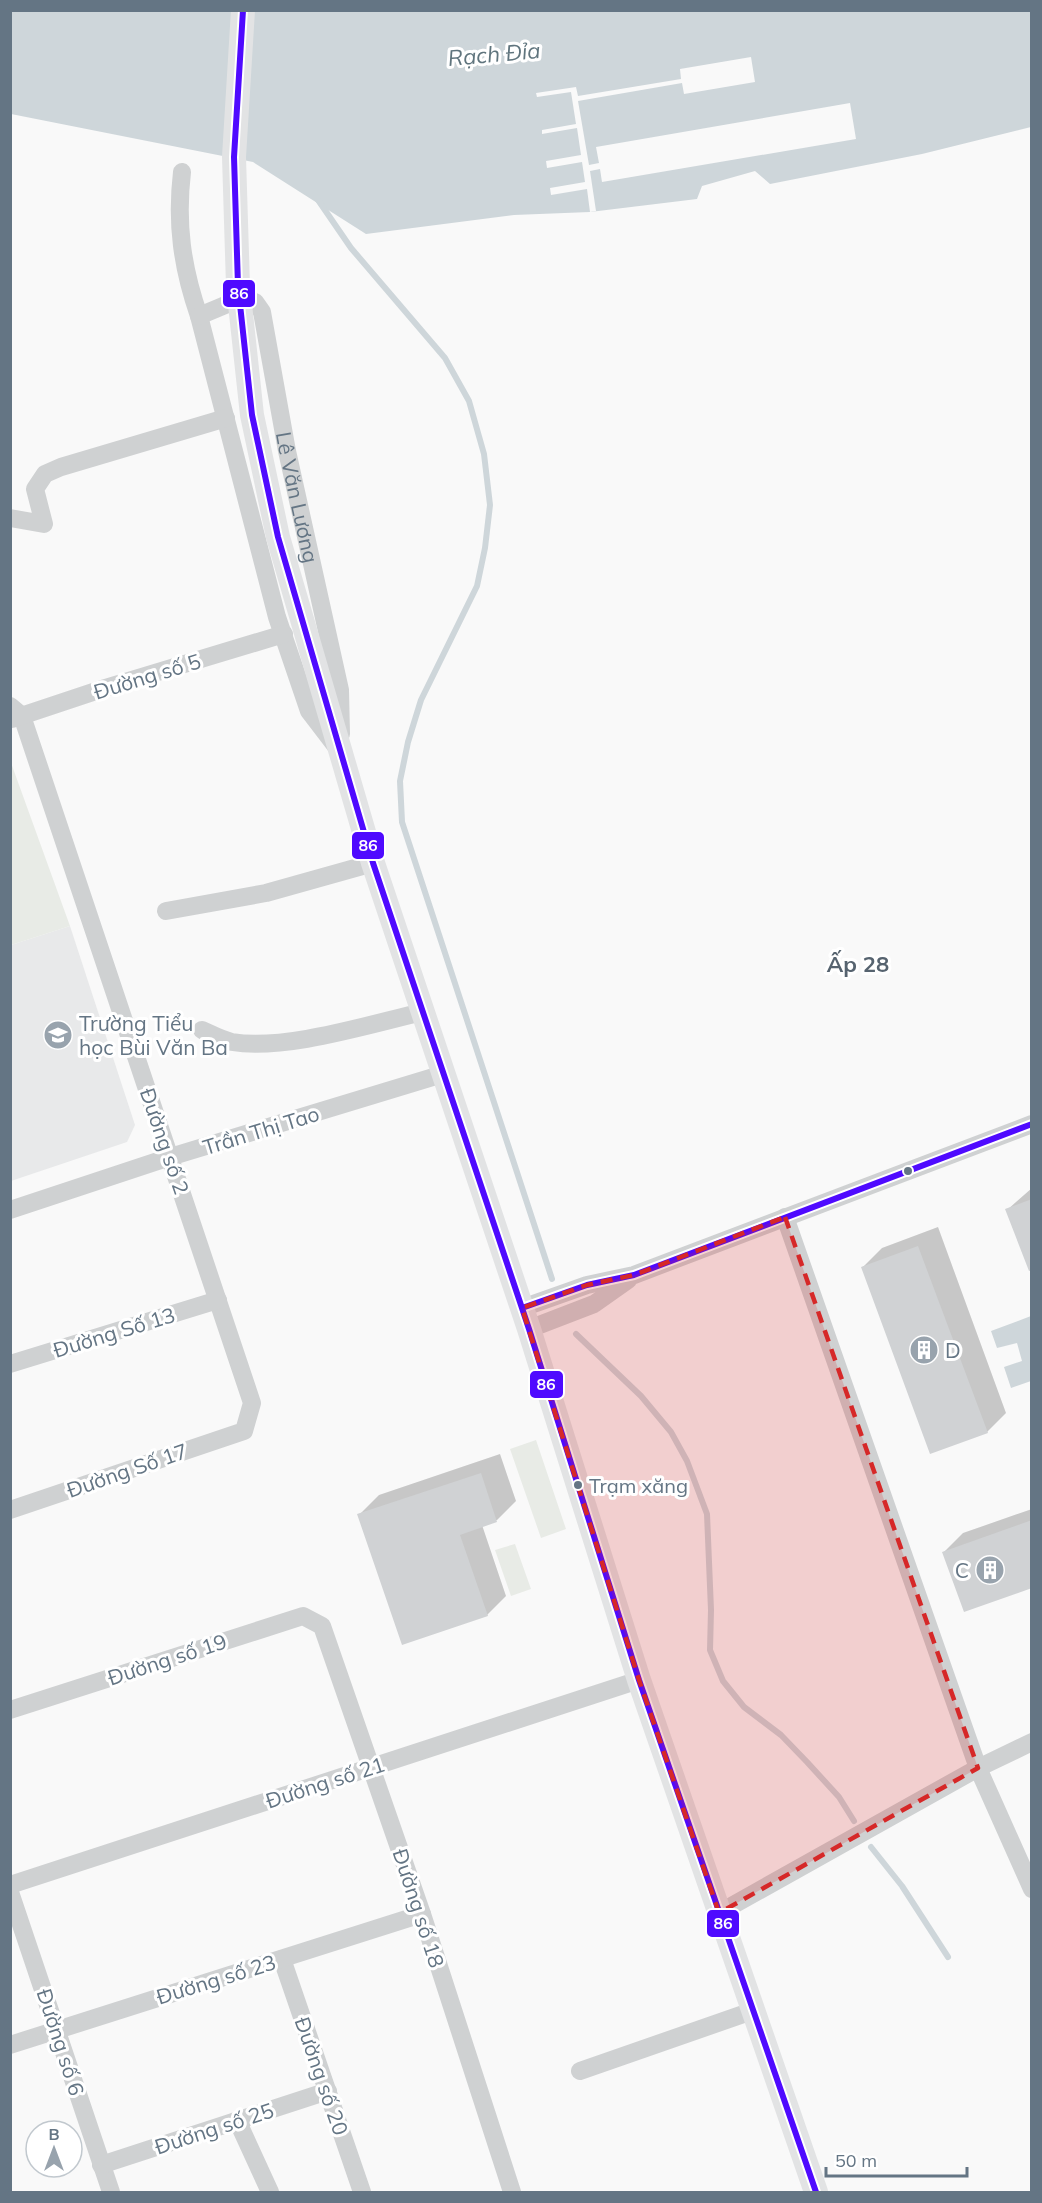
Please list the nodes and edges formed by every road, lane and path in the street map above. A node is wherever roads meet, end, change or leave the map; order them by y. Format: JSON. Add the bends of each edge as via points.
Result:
{"nodes":[{"id":1,"x":243,"y":10,"type":"edge"},
{"id":2,"x":182,"y":172,"type":"dead end"},
{"id":3,"x":199,"y":316,"type":"junction"},
{"id":4,"x":226,"y":418,"type":"junction"},
{"id":5,"x":10,"y":518,"type":"edge"},
{"id":6,"x":284,"y":634,"type":"junction"},
{"id":7,"x":14,"y":714,"type":"edge"},
{"id":8,"x":341,"y":754,"type":"junction"},
{"id":9,"x":374,"y":863,"type":"junction"},
{"id":10,"x":166,"y":911,"type":"dead end"},
{"id":11,"x":423,"y":1012,"type":"junction"},
{"id":12,"x":202,"y":1030,"type":"dead end"},
{"id":13,"x":443,"y":1074,"type":"junction"},
{"id":14,"x":1032,"y":1124,"type":"edge"},
{"id":15,"x":170,"y":1157,"type":"junction"},
{"id":16,"x":10,"y":1210,"type":"edge"},
{"id":17,"x":785,"y":1216,"type":"junction"},
{"id":18,"x":634,"y":1275,"type":"junction"},
{"id":19,"x":218,"y":1300,"type":"junction"},
{"id":20,"x":526,"y":1319,"type":"junction"},
{"id":21,"x":10,"y":1364,"type":"edge"},
{"id":22,"x":244,"y":1431,"type":"joint"},
{"id":23,"x":10,"y":1510,"type":"edge"},
{"id":24,"x":322,"y":1626,"type":"joint"},
{"id":25,"x":639,"y":1680,"type":"junction"},
{"id":26,"x":10,"y":1710,"type":"edge"},
{"id":27,"x":1032,"y":1742,"type":"edge"},
{"id":28,"x":372,"y":1767,"type":"junction"},
{"id":29,"x":978,"y":1768,"type":"junction"},
{"id":30,"x":10,"y":1885,"type":"edge"},
{"id":31,"x":1032,"y":1889,"type":"edge"},
{"id":32,"x":10,"y":1892,"type":"edge"},
{"id":33,"x":719,"y":1912,"type":"junction"},
{"id":34,"x":422,"y":1914,"type":"junction"},
{"id":35,"x":282,"y":1959,"type":"junction"},
{"id":36,"x":755,"y":2010,"type":"junction"},
{"id":37,"x":57,"y":2030,"type":"junction"},
{"id":38,"x":10,"y":2045,"type":"edge"},
{"id":39,"x":580,"y":2071,"type":"dead end"},
{"id":40,"x":328,"y":2091,"type":"junction"},
{"id":41,"x":237,"y":2120,"type":"junction"},
{"id":42,"x":101,"y":2165,"type":"junction"},
{"id":43,"x":111,"y":2193,"type":"edge"},
{"id":44,"x":270,"y":2193,"type":"edge"},
{"id":45,"x":362,"y":2193,"type":"edge"},
{"id":46,"x":512,"y":2193,"type":"edge"},
{"id":47,"x":816,"y":2193,"type":"edge"}],
"edges":[{"from":1,"to":8,"type":"main road","name":"Lê Văn Lương","via":[[234,178],[245,362],[278,537]]},
{"from":2,"to":3,"type":"street","name":"Lê Văn Lương","via":[[180,246]]},
{"from":3,"to":4,"type":"street","name":"Lê Văn Lương"},
{"from":3,"to":8,"type":"street","name":"Lê Văn Lương","via":[[242,298],[255,302],[262,312],[290,463],[340,690]]},
{"from":4,"to":5,"type":"street","via":[[45,474],[35,489],[44,524]]},
{"from":4,"to":6,"type":"street","name":"Lê Văn Lương","via":[[269,590]]},
{"from":6,"to":7,"type":"street","name":"Đường số 5"},
{"from":6,"to":8,"type":"street","name":"Lê Văn Lương","via":[[309,711]]},
{"from":7,"to":15,"type":"street","name":"Đường số 2"},
{"from":8,"to":9,"type":"main road","name":"Lê Văn Lương"},
{"from":9,"to":10,"type":"street","via":[[266,893]]},
{"from":9,"to":11,"type":"main road","name":"Lê Văn Lương"},
{"from":11,"to":12,"type":"street","via":[[279,1042],[231,1042]]},
{"from":11,"to":13,"type":"main road","name":"Lê Văn Lương"},
{"from":13,"to":15,"type":"street","name":"Trần Thị Tao"},
{"from":13,"to":20,"type":"main road","name":"Lê Văn Lương"},
{"from":14,"to":17,"type":"street"},
{"from":15,"to":16,"type":"street","name":"Trần Thị Tao"},
{"from":15,"to":19,"type":"street","name":"Đường số 2"},
{"from":17,"to":18,"type":"street"},
{"from":17,"to":29,"type":"street"},
{"from":18,"to":20,"type":"street","via":[[587,1285]]},
{"from":18,"to":20,"type":"street","via":[[594,1304]]},
{"from":19,"to":21,"type":"street","name":"Đường Số 13"},
{"from":19,"to":22,"type":"street","name":"Đường số 2","via":[[252,1403]]},
{"from":20,"to":25,"type":"main road","name":"Lê Văn Lương"},
{"from":22,"to":23,"type":"street","name":"Đường Số 17"},
{"from":24,"to":26,"type":"street","name":"Đường số 19","via":[[303,1616]]},
{"from":24,"to":28,"type":"street","name":"Đường số 18"},
{"from":25,"to":28,"type":"street","name":"Đường số 21"},
{"from":25,"to":33,"type":"main road","name":"Lê Văn Lương"},
{"from":27,"to":29,"type":"street"},
{"from":28,"to":30,"type":"street","name":"Đường số 21"},
{"from":28,"to":34,"type":"street","name":"Đường số 18"},
{"from":29,"to":31,"type":"street"},
{"from":29,"to":33,"type":"street"},
{"from":32,"to":37,"type":"street","name":"Đường số 6"},
{"from":33,"to":36,"type":"main road","name":"Lê Văn Lương"},
{"from":34,"to":35,"type":"street","name":"Đường số 23"},
{"from":34,"to":46,"type":"street","name":"Đường số 18"},
{"from":35,"to":37,"type":"street","name":"Đường số 23"},
{"from":35,"to":40,"type":"street","name":"Đường số 20"},
{"from":36,"to":39,"type":"street"},
{"from":36,"to":47,"type":"main road","name":"Lê Văn Lương"},
{"from":37,"to":38,"type":"street","name":"Đường số 23"},
{"from":37,"to":42,"type":"street","name":"Đường số 6"},
{"from":40,"to":41,"type":"street","name":"Đường số 25"},
{"from":40,"to":45,"type":"street","name":"Đường số 20"},
{"from":41,"to":42,"type":"street","name":"Đường số 25"},
{"from":41,"to":44,"type":"street"},
{"from":42,"to":43,"type":"street","name":"Đường số 6"}]}
